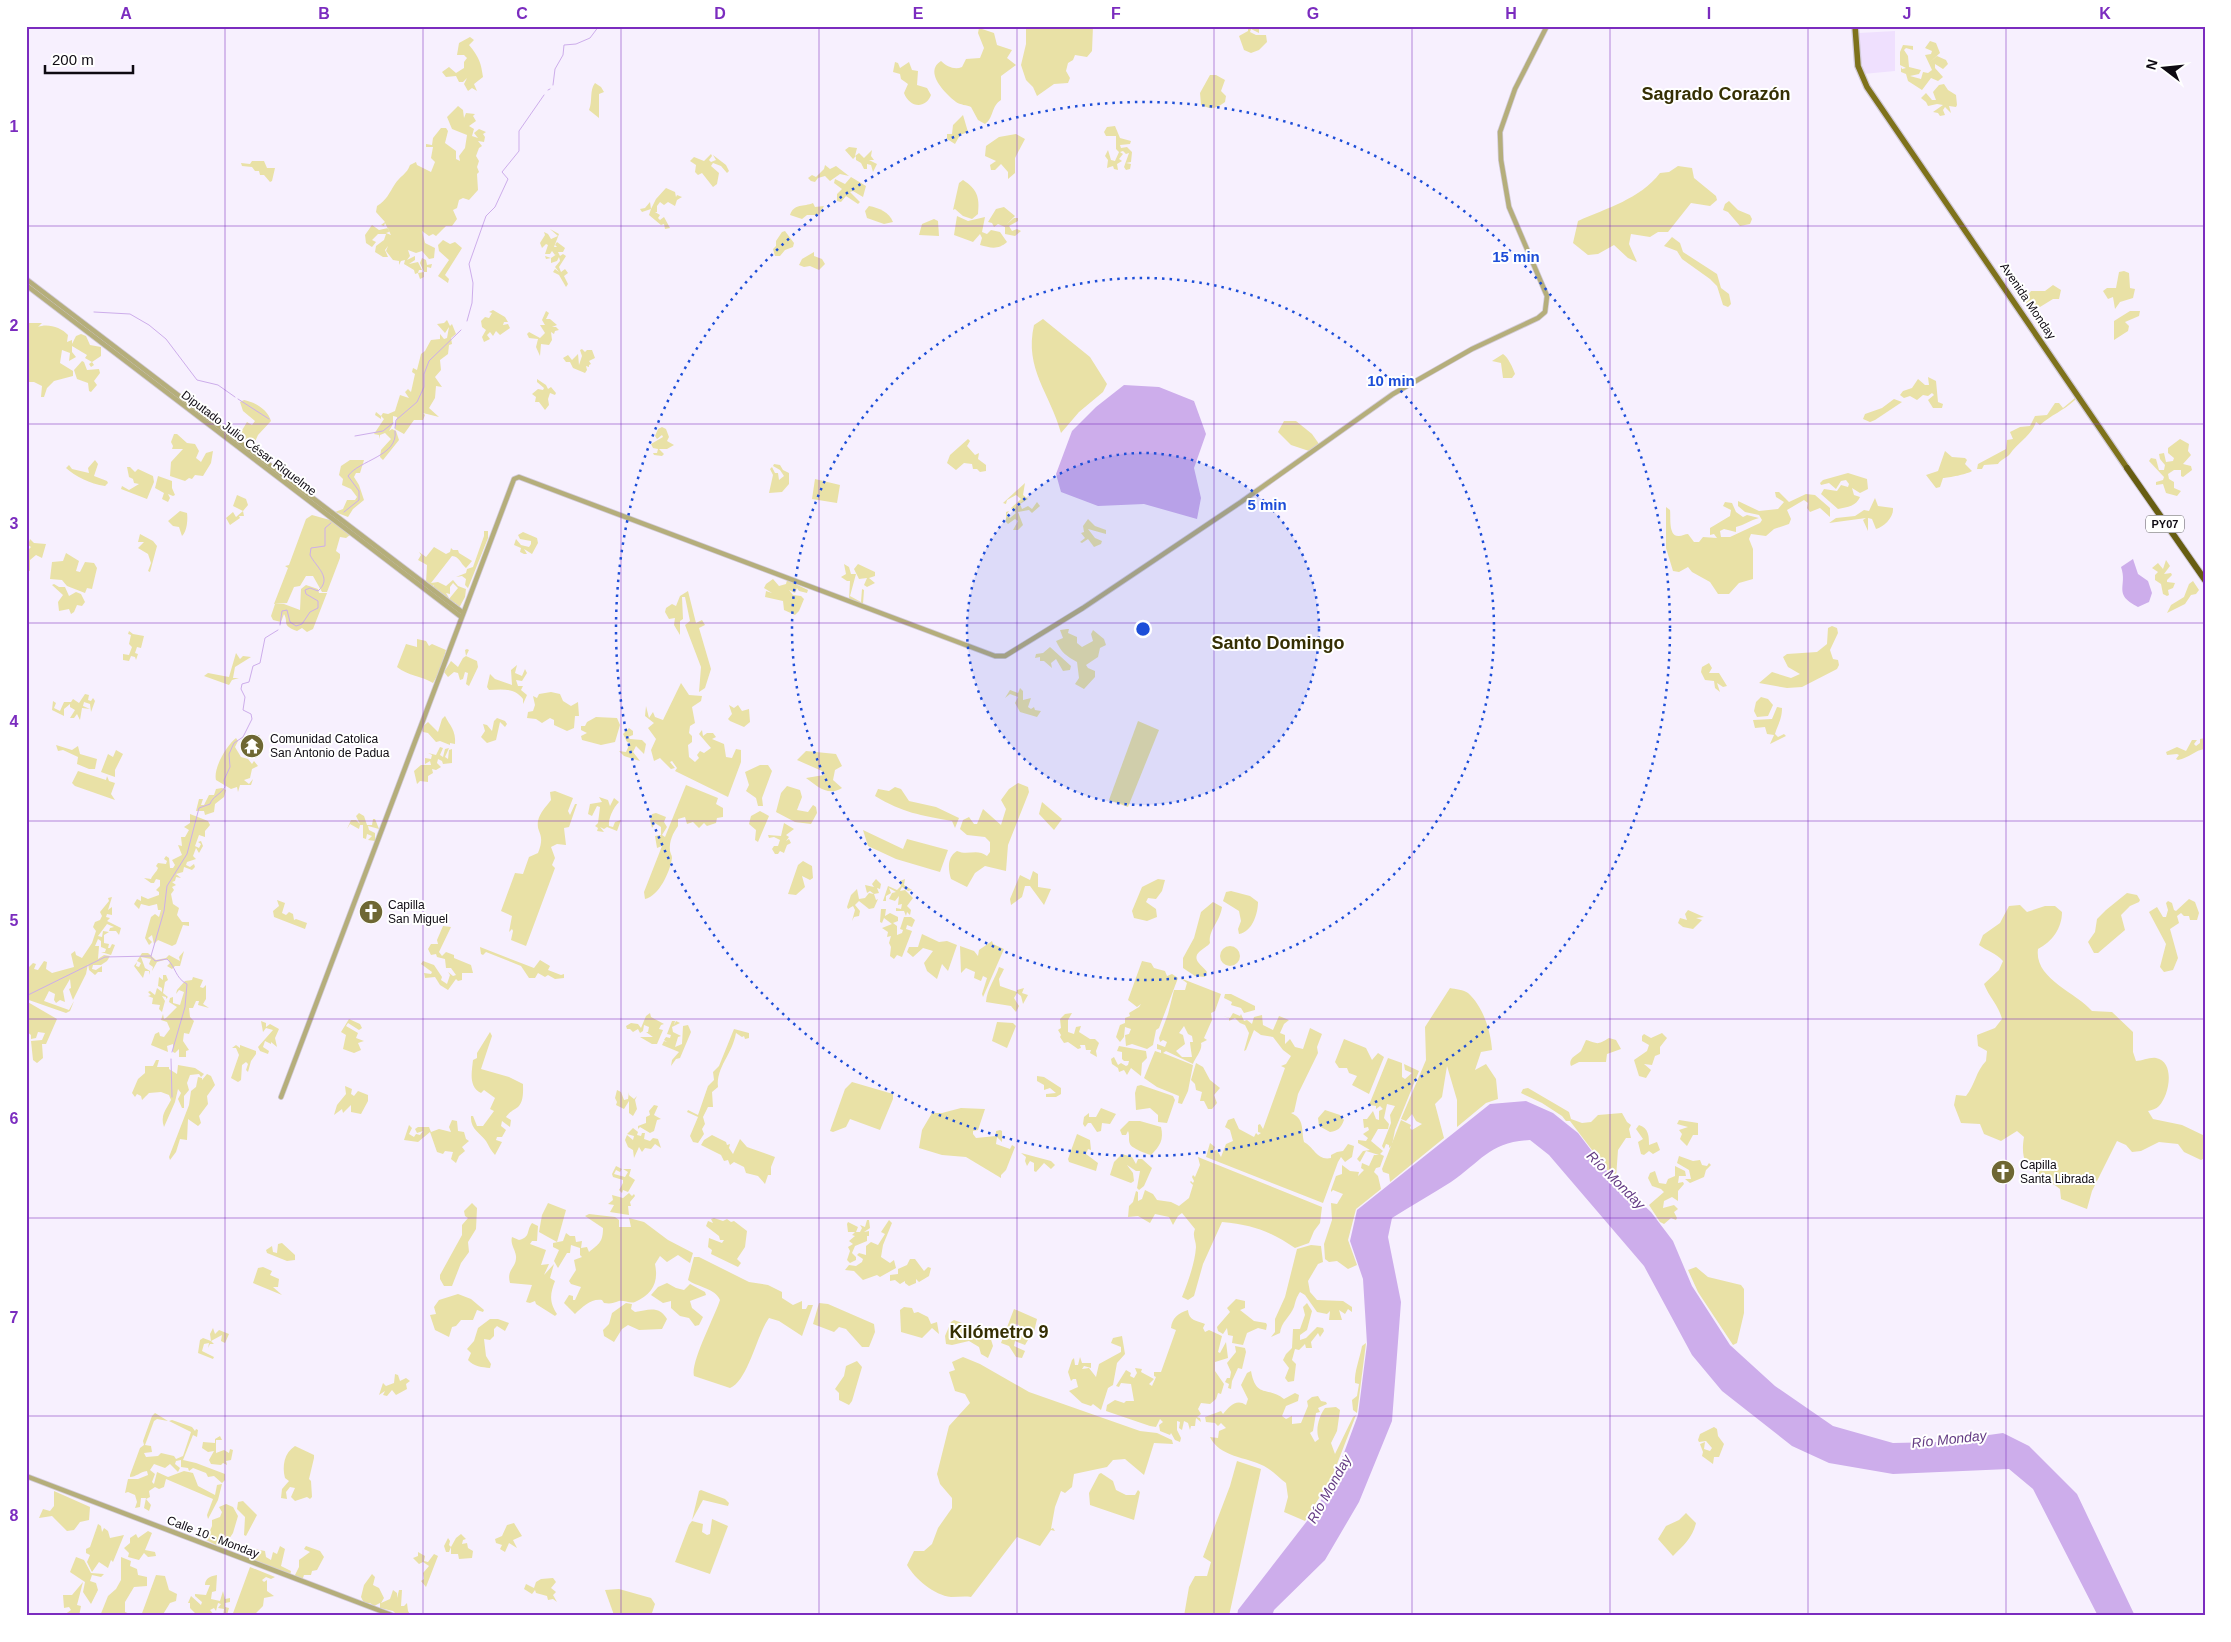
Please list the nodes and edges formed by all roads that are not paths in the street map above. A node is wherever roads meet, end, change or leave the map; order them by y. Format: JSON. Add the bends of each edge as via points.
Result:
{"nodes":[{"id":1,"x":1547,"y":26,"type":"edge"},
{"id":2,"x":1855,"y":26,"type":"edge"},
{"id":3,"x":26,"y":279,"type":"edge"},
{"id":4,"x":26,"y":285,"type":"edge"},
{"id":5,"x":234,"y":440,"type":"junction"},
{"id":6,"x":2127,"y":468,"type":"joint"},
{"id":7,"x":2205,"y":580,"type":"edge"},
{"id":8,"x":461,"y":614,"type":"junction"},
{"id":9,"x":281,"y":1097,"type":"dead end"},
{"id":10,"x":26,"y":1476,"type":"edge"},
{"id":11,"x":394,"y":1616,"type":"edge"}],
"edges":[{"from":1,"to":8,"type":"street","via":[[1515,89],[1500,132],[1509,207],[1547,296],[1545,312],[1393,394],[1241,502],[1005,656],[995,656],[519,477],[512,482]]},
{"from":2,"to":6,"type":"main road","name":"Avenida Monday","number":"PY07","via":[[1858,66],[1867,87]]},
{"from":3,"to":5,"type":"street","name":"Diputado Julio César Riquelme"},
{"from":4,"to":5,"type":"street","name":"Diputado Julio César Riquelme"},
{"from":5,"to":8,"type":"street","name":"Diputado Julio César Riquelme"},
{"from":6,"to":7,"type":"highway","name":"Avenida Monday","number":"PY07"},
{"from":8,"to":9,"type":"street"},
{"from":10,"to":11,"type":"street","name":"Calle 10 - Monday"}]}
